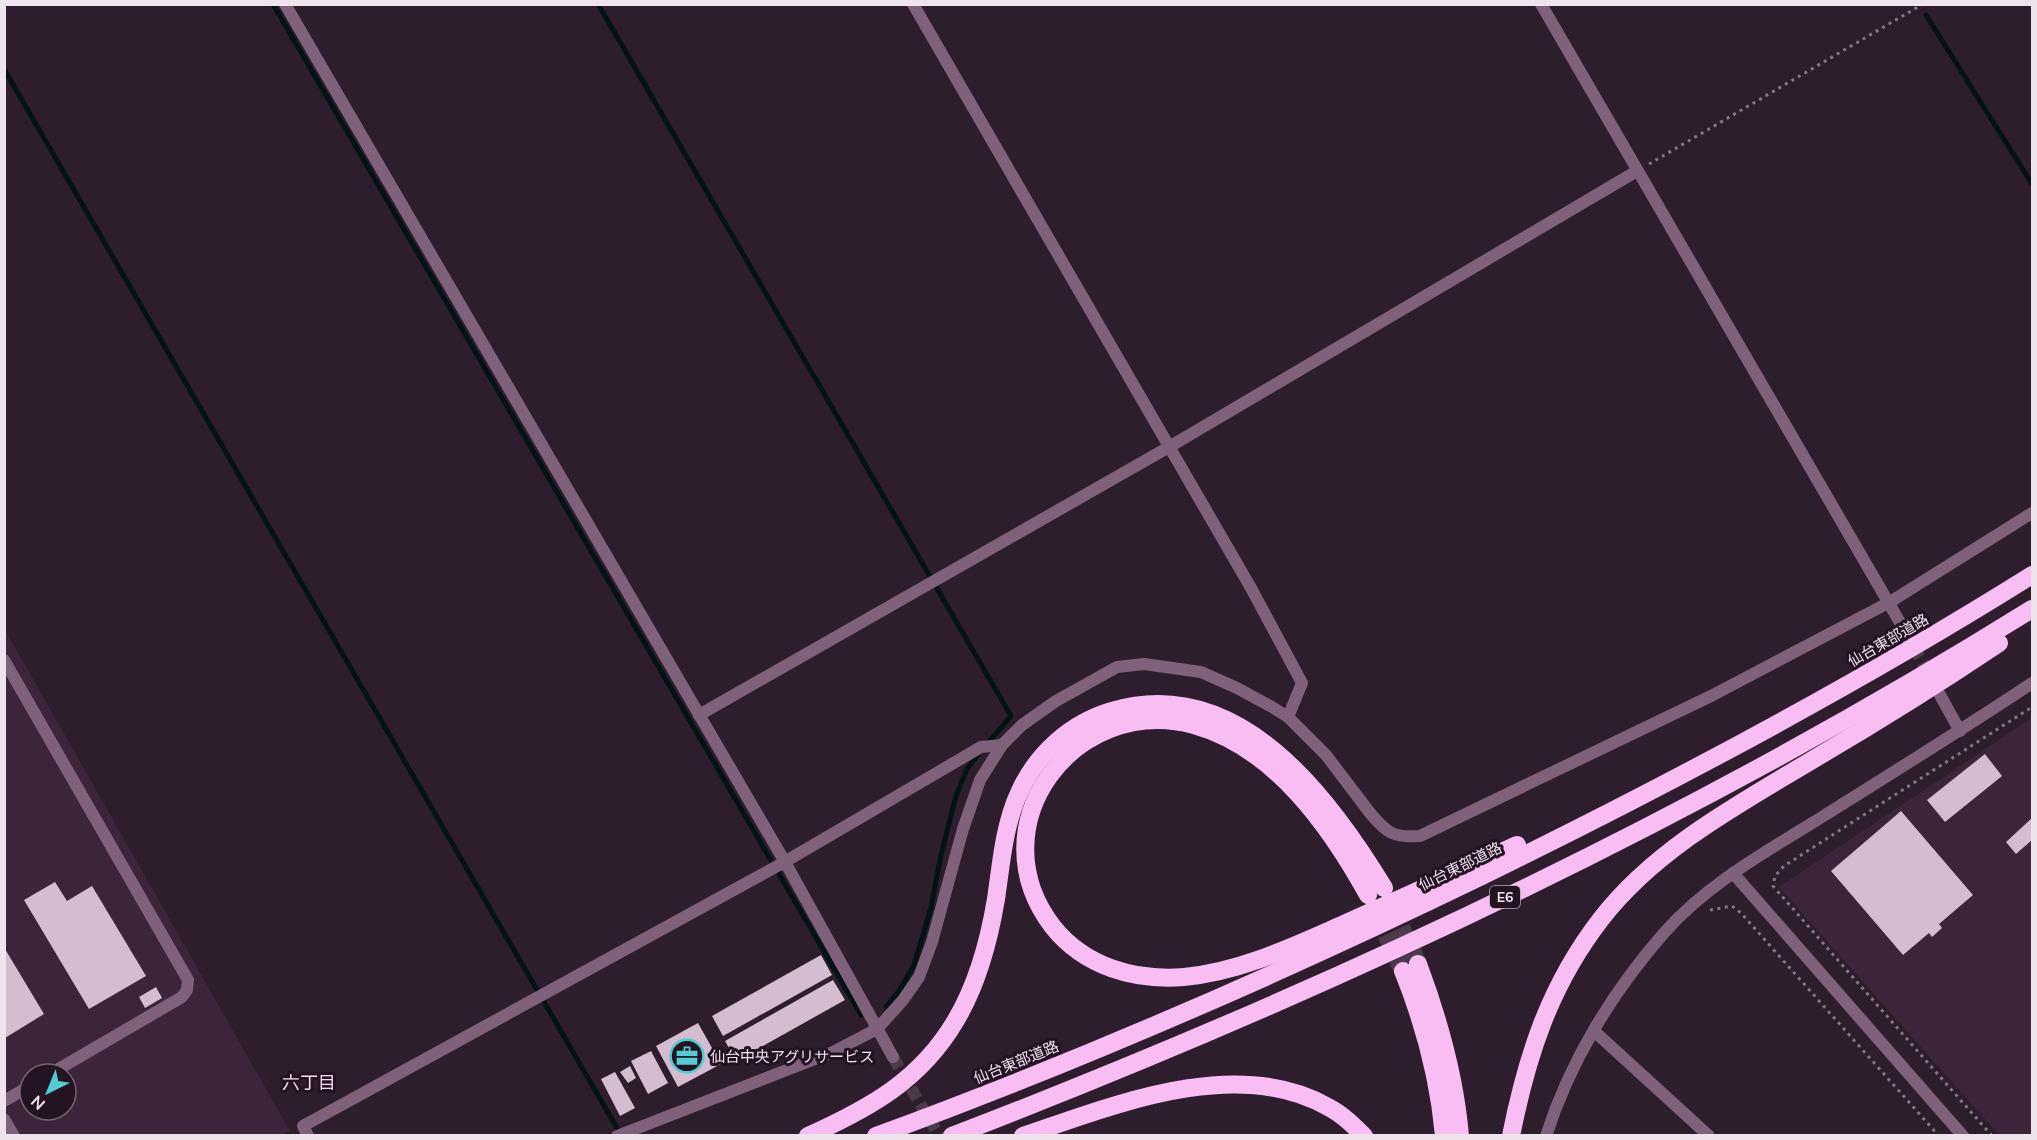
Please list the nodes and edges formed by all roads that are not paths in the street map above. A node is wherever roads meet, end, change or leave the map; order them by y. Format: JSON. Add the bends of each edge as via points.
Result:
{"nodes":[{"id":1,"x":285,"y":4,"type":"edge"},
{"id":2,"x":913,"y":4,"type":"edge"},
{"id":3,"x":1541,"y":4,"type":"edge"},
{"id":4,"x":1637,"y":171,"type":"junction"},
{"id":5,"x":1169,"y":447,"type":"junction"},
{"id":6,"x":2032,"y":513,"type":"edge"},
{"id":7,"x":2032,"y":575,"type":"edge"},
{"id":8,"x":1890,"y":602,"type":"junction"},
{"id":9,"x":2032,"y":609,"type":"edge"},
{"id":10,"x":2032,"y":620,"type":"edge"},
{"id":11,"x":1905,"y":631,"type":"tunnel mouth"},
{"id":12,"x":4,"y":660,"type":"edge"},
{"id":13,"x":2032,"y":683,"type":"edge"},
{"id":14,"x":1940,"y":694,"type":"dead end"},
{"id":15,"x":699,"y":715,"type":"junction"},
{"id":16,"x":1288,"y":717,"type":"junction"},
{"id":17,"x":1960,"y":731,"type":"junction"},
{"id":18,"x":992,"y":746,"type":"junction"},
{"id":19,"x":1647,"y":794,"type":"junction"},
{"id":20,"x":783,"y":863,"type":"junction"},
{"id":21,"x":1733,"y":873,"type":"junction"},
{"id":22,"x":877,"y":1029,"type":"junction"},
{"id":23,"x":1594,"y":1031,"type":"junction"},
{"id":24,"x":892,"y":1057,"type":"tunnel mouth"},
{"id":25,"x":71,"y":1062,"type":"edge"},
{"id":26,"x":18,"y":1093,"type":"edge"},
{"id":27,"x":4,"y":1101,"type":"edge"},
{"id":28,"x":4,"y":1119,"type":"edge"},
{"id":29,"x":14,"y":1136,"type":"edge"},
{"id":30,"x":308,"y":1136,"type":"edge"},
{"id":31,"x":617,"y":1136,"type":"edge"},
{"id":32,"x":808,"y":1136,"type":"edge"},
{"id":33,"x":876,"y":1136,"type":"edge"},
{"id":34,"x":952,"y":1136,"type":"edge"},
{"id":35,"x":1023,"y":1136,"type":"edge"},
{"id":36,"x":1364,"y":1136,"type":"edge"},
{"id":37,"x":1444,"y":1136,"type":"edge"},
{"id":38,"x":1460,"y":1136,"type":"edge"},
{"id":39,"x":1511,"y":1136,"type":"edge"},
{"id":40,"x":1546,"y":1136,"type":"edge"},
{"id":41,"x":1709,"y":1136,"type":"edge"},
{"id":42,"x":1963,"y":1136,"type":"edge"}],
"edges":[{"from":1,"to":15,"type":"street"},
{"from":2,"to":5,"type":"street"},
{"from":3,"to":4,"type":"street"},
{"from":4,"to":5,"type":"street"},
{"from":4,"to":8,"type":"street"},
{"from":5,"to":15,"type":"street"},
{"from":5,"to":16,"type":"street","via":[[1302,683]]},
{"from":6,"to":8,"type":"street"},
{"from":7,"to":19,"type":"highway","name":"仙台東部道路","number":"E6","via":[[1755,737]]},
{"from":8,"to":11,"type":"street"},
{"from":8,"to":16,"type":"street","via":[[1711,696],[1420,836],[1389,833],[1326,755]]},
{"from":9,"to":34,"type":"highway","number":"E6","via":[[1808,740],[1503,898],[1237,1021]]},
{"from":10,"to":39,"type":"highway","via":[[1946,679],[1684,841],[1627,890],[1596,926],[1558,985],[1532,1048]]},
{"from":12,"to":25,"type":"street","via":[[188,980],[182,997]]},
{"from":13,"to":17,"type":"street"},
{"from":14,"to":17,"type":"street"},
{"from":15,"to":20,"type":"street"},
{"from":16,"to":18,"type":"street","via":[[1201,672],[1143,664],[1118,667],[1056,700]]},
{"from":17,"to":21,"type":"street"},
{"from":18,"to":20,"type":"street"},
{"from":18,"to":22,"type":"street","via":[[919,977]]},
{"from":19,"to":32,"type":"highway","via":[[1522,843],[1289,948],[1187,976],[1136,975],[1112,969],[1075,950],[1046,917],[1027,867],[1025,839],[1030,811],[1041,786],[1071,751],[1114,727],[1168,721],[1193,725],[1246,749],[1295,792],[1376,892],[1342,825],[1309,783],[1244,729],[1195,708],[1170,704],[1147,703],[1098,715],[1056,741],[1018,795],[979,971],[969,997],[941,1042],[903,1083],[883,1098]]},
{"from":19,"to":33,"type":"highway","name":"仙台東部道路","number":"E6","via":[[1418,907],[1224,996]]},
{"from":20,"to":22,"type":"street"},
{"from":20,"to":30,"type":"street","via":[[303,1125]]},
{"from":21,"to":23,"type":"street","via":[[1691,907],[1658,941]]},
{"from":21,"to":42,"type":"street"},
{"from":22,"to":24,"type":"street"},
{"from":22,"to":31,"type":"street","via":[[833,1052]]},
{"from":23,"to":40,"type":"street","via":[[1571,1070]]},
{"from":23,"to":41,"type":"street"},
{"from":26,"to":27,"type":"street"},
{"from":28,"to":29,"type":"street"},
{"from":35,"to":36,"type":"highway","via":[[1115,1106],[1186,1088],[1220,1084],[1273,1087],[1301,1095],[1328,1107]]},
{"from":37,"to":38,"type":"highway","via":[[1436,1079],[1413,996],[1411,968],[1439,1027],[1451,1072]]}]}
